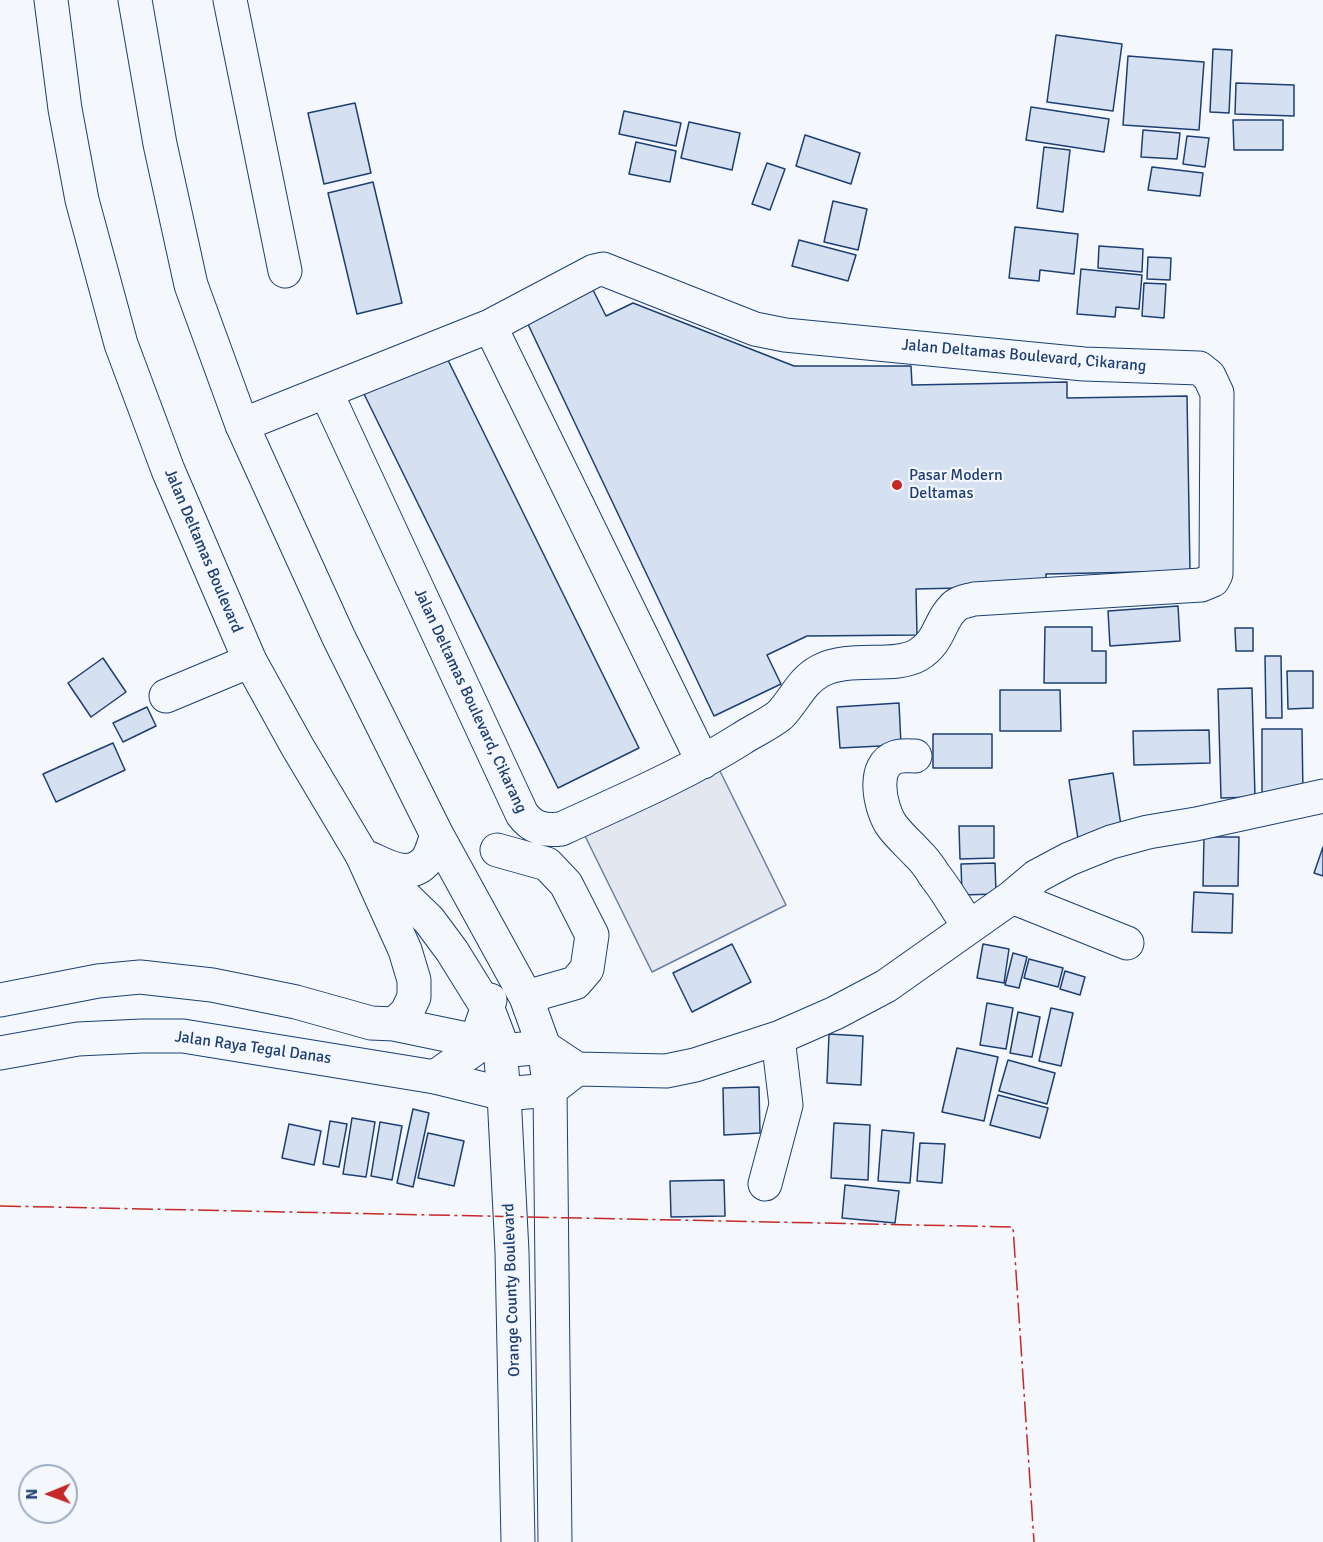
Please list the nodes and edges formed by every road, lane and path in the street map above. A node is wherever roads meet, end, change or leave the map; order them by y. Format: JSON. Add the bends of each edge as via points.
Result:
{"nodes":[{"id":1,"x":51,"y":0,"type":"edge"},
{"id":2,"x":135,"y":0,"type":"edge"},
{"id":3,"x":230,"y":0,"type":"edge"},
{"id":4,"x":285,"y":271,"type":"dead end"},
{"id":5,"x":490,"y":326,"type":"junction"},
{"id":6,"x":326,"y":392,"type":"junction"},
{"id":7,"x":242,"y":425,"type":"junction"},
{"id":8,"x":250,"y":661,"type":"junction"},
{"id":9,"x":166,"y":696,"type":"dead end"},
{"id":10,"x":915,"y":756,"type":"dead end"},
{"id":11,"x":704,"y":762,"type":"junction"},
{"id":12,"x":1323,"y":796,"type":"edge"},
{"id":13,"x":538,"y":828,"type":"junction"},
{"id":14,"x":437,"y":835,"type":"junction"},
{"id":15,"x":497,"y":850,"type":"junction"},
{"id":16,"x":362,"y":855,"type":"junction"},
{"id":17,"x":456,"y":870,"type":"junction"},
{"id":18,"x":1012,"y":897,"type":"junction"},
{"id":19,"x":969,"y":927,"type":"junction"},
{"id":20,"x":1127,"y":943,"type":"dead end"},
{"id":21,"x":499,"y":948,"type":"junction"},
{"id":22,"x":526,"y":997,"type":"junction"},
{"id":23,"x":0,"y":1000,"type":"edge"},
{"id":24,"x":394,"y":1024,"type":"junction"},
{"id":25,"x":491,"y":1035,"type":"junction"},
{"id":26,"x":778,"y":1038,"type":"junction"},
{"id":27,"x":544,"y":1047,"type":"junction"},
{"id":28,"x":0,"y":1053,"type":"edge"},
{"id":29,"x":577,"y":1069,"type":"junction"},
{"id":30,"x":435,"y":1077,"type":"junction"},
{"id":31,"x":550,"y":1090,"type":"junction"},
{"id":32,"x":504,"y":1094,"type":"junction"},
{"id":33,"x":765,"y":1184,"type":"dead end"},
{"id":34,"x":518,"y":1542,"type":"edge"},
{"id":35,"x":555,"y":1542,"type":"edge"}],
"edges":[{"from":1,"to":8,"type":"main road","name":"Jalan Deltamas Boulevard","via":[[82,200],[121,344],[168,470]]},
{"from":2,"to":7,"type":"main road","via":[[160,144],[191,285]]},
{"from":3,"to":4,"type":"main road"},
{"from":5,"to":6,"type":"main road","name":"Jalan Deltamas Boulevard, Cikarang"},
{"from":5,"to":11,"type":"main road"},
{"from":5,"to":11,"type":"main road","name":"Jalan Deltamas Boulevard, Cikarang","via":[[603,269],[755,329],[785,335],[1084,364],[1199,368],[1214,384],[1217,413],[1213,580],[1201,585],[962,602],[953,608],[933,642],[918,655],[818,671],[780,714]]},
{"from":6,"to":7,"type":"main road","name":"Jalan Deltamas Boulevard, Cikarang"},
{"from":6,"to":13,"type":"main road","name":"Jalan Deltamas Boulevard, Cikarang","via":[[522,814]]},
{"from":7,"to":14,"type":"main road","via":[[339,638]]},
{"from":8,"to":9,"type":"main road"},
{"from":8,"to":16,"type":"main road","name":"Jalan Deltamas Boulevard"},
{"from":10,"to":19,"type":"main road","via":[[897,756],[885,763],[880,777],[884,812],[941,882]]},
{"from":11,"to":13,"type":"main road","name":"Jalan Deltamas Boulevard, Cikarang","via":[[561,829]]},
{"from":12,"to":18,"type":"main road","via":[[1111,842],[1037,876]]},
{"from":13,"to":15,"type":"main road"},
{"from":14,"to":16,"type":"main road","via":[[426,861],[412,871],[395,870]]},
{"from":14,"to":17,"type":"main road"},
{"from":15,"to":17,"type":"main road"},
{"from":15,"to":22,"type":"main road","via":[[547,864],[566,884],[592,935],[587,969],[575,983]]},
{"from":16,"to":24,"type":"main road","via":[[405,950],[414,980],[414,997],[407,1012]]},
{"from":16,"to":25,"type":"main road","name":"Jalan Deltamas Boulevard","via":[[429,920],[452,951]]},
{"from":17,"to":21,"type":"main road"},
{"from":18,"to":19,"type":"main road"},
{"from":18,"to":20,"type":"main road"},
{"from":19,"to":26,"type":"main road","via":[[886,986]]},
{"from":21,"to":22,"type":"main road"},
{"from":21,"to":25,"type":"main road","name":"Orange County Boulevard"},
{"from":22,"to":27,"type":"main road"},
{"from":23,"to":24,"type":"main road","via":[[140,977],[212,985],[371,1023]]},
{"from":24,"to":25,"type":"main road"},
{"from":25,"to":27,"type":"main road"},
{"from":25,"to":30,"type":"main road"},
{"from":25,"to":32,"type":"main road","name":"Orange County Boulevard"},
{"from":26,"to":29,"type":"main road","via":[[666,1071]]},
{"from":26,"to":33,"type":"main road","via":[[786,1105]]},
{"from":27,"to":29,"type":"main road"},
{"from":27,"to":31,"type":"main road"},
{"from":28,"to":30,"type":"main road","name":"Jalan Raya Tegal Danas","via":[[78,1039],[183,1036]]},
{"from":29,"to":31,"type":"main road"},
{"from":30,"to":32,"type":"main road","name":"Jalan Raya Tegal Danas"},
{"from":31,"to":32,"type":"main road","name":"Jalan Raya Tegal Danas"},
{"from":31,"to":35,"type":"main road"},
{"from":32,"to":34,"type":"main road","name":"Orange County Boulevard","via":[[512,1252]]}]}
